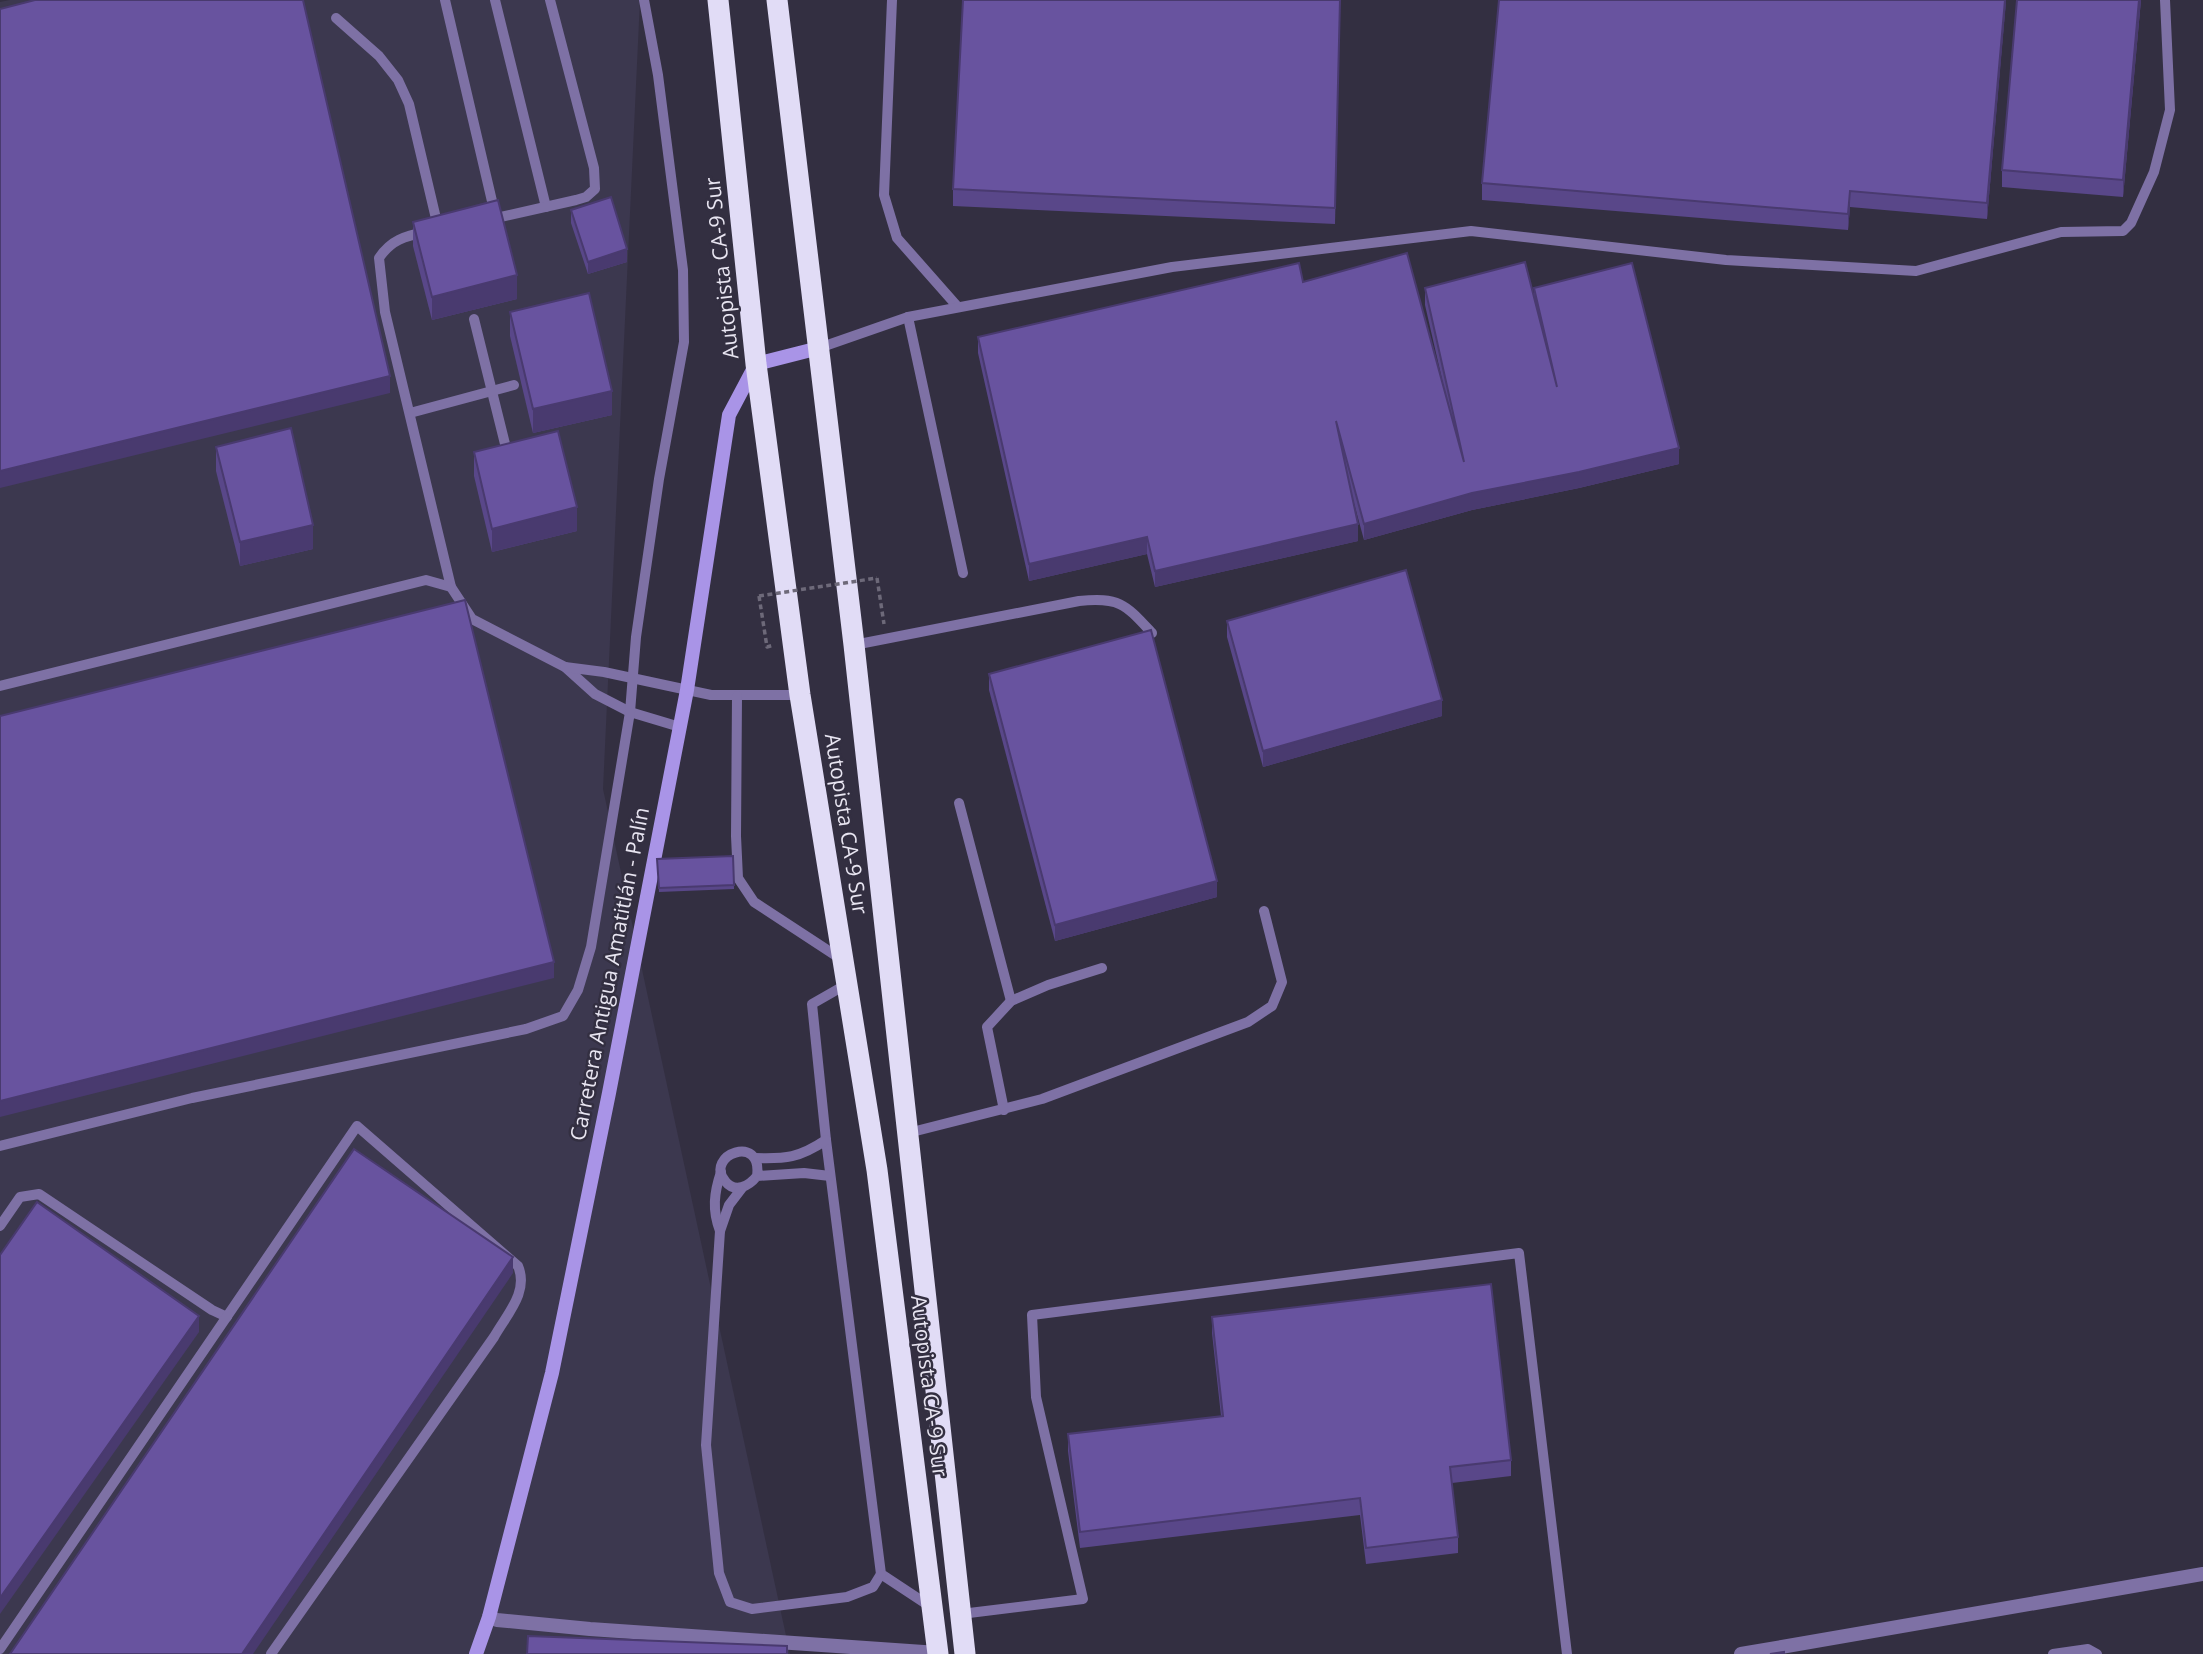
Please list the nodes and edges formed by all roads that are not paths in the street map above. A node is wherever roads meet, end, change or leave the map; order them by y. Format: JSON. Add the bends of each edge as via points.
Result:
{"nodes":[{"id":1,"x":445,"y":0,"type":"edge"},
{"id":2,"x":495,"y":0,"type":"edge"},
{"id":3,"x":550,"y":0,"type":"edge"},
{"id":4,"x":644,"y":0,"type":"edge"},
{"id":5,"x":718,"y":0,"type":"edge"},
{"id":6,"x":776,"y":0,"type":"edge"},
{"id":7,"x":892,"y":0,"type":"edge"},
{"id":8,"x":2165,"y":0,"type":"edge"},
{"id":9,"x":336,"y":18,"type":"dead end"},
{"id":10,"x":546,"y":206,"type":"junction"},
{"id":11,"x":496,"y":218,"type":"junction"},
{"id":12,"x":477,"y":223,"type":"edge"},
{"id":13,"x":957,"y":306,"type":"junction"},
{"id":14,"x":908,"y":317,"type":"junction"},
{"id":15,"x":474,"y":318,"type":"edge"},
{"id":16,"x":819,"y":348,"type":"junction"},
{"id":17,"x":756,"y":364,"type":"junction"},
{"id":18,"x":514,"y":385,"type":"dead end"},
{"id":19,"x":492,"y":390,"type":"junction"},
{"id":20,"x":410,"y":413,"type":"junction"},
{"id":21,"x":510,"y":463,"type":"edge"},
{"id":22,"x":963,"y":573,"type":"dead end"},
{"id":23,"x":451,"y":587,"type":"junction"},
{"id":24,"x":1152,"y":633,"type":"edge"},
{"id":25,"x":854,"y":645,"type":"junction"},
{"id":26,"x":565,"y":667,"type":"junction"},
{"id":27,"x":635,"y":678,"type":"junction"},
{"id":28,"x":0,"y":686,"type":"edge"},
{"id":29,"x":687,"y":690,"type":"junction"},
{"id":30,"x":800,"y":695,"type":"junction"},
{"id":31,"x":737,"y":696,"type":"junction"},
{"id":32,"x":630,"y":712,"type":"junction"},
{"id":33,"x":680,"y":727,"type":"junction"},
{"id":34,"x":959,"y":803,"type":"dead end"},
{"id":35,"x":1264,"y":911,"type":"dead end"},
{"id":36,"x":843,"y":960,"type":"junction"},
{"id":37,"x":1102,"y":968,"type":"dead end"},
{"id":38,"x":847,"y":984,"type":"junction"},
{"id":39,"x":1011,"y":1002,"type":"junction"},
{"id":40,"x":1004,"y":1110,"type":"junction"},
{"id":41,"x":908,"y":1133,"type":"junction"},
{"id":42,"x":826,"y":1140,"type":"junction"},
{"id":43,"x":0,"y":1146,"type":"edge"},
{"id":44,"x":755,"y":1158,"type":"junction"},
{"id":45,"x":721,"y":1172,"type":"junction"},
{"id":46,"x":830,"y":1176,"type":"junction"},
{"id":47,"x":757,"y":1177,"type":"junction"},
{"id":48,"x":742,"y":1188,"type":"junction"},
{"id":49,"x":0,"y":1226,"type":"edge"},
{"id":50,"x":720,"y":1231,"type":"junction"},
{"id":51,"x":227,"y":1317,"type":"junction"},
{"id":52,"x":881,"y":1574,"type":"junction"},
{"id":53,"x":2203,"y":1574,"type":"edge"},
{"id":54,"x":932,"y":1608,"type":"junction"},
{"id":55,"x":961,"y":1614,"type":"junction"},
{"id":56,"x":489,"y":1617,"type":"junction"},
{"id":57,"x":0,"y":1649,"type":"edge"},
{"id":58,"x":271,"y":1654,"type":"edge"},
{"id":59,"x":476,"y":1654,"type":"edge"},
{"id":60,"x":938,"y":1654,"type":"edge"},
{"id":61,"x":965,"y":1654,"type":"edge"},
{"id":62,"x":1567,"y":1654,"type":"edge"},
{"id":63,"x":1741,"y":1654,"type":"edge"},
{"id":64,"x":2053,"y":1654,"type":"edge"},
{"id":65,"x":2097,"y":1654,"type":"edge"}],
"edges":[{"from":1,"to":11,"type":"lane"},
{"from":2,"to":10,"type":"lane"},
{"from":3,"to":10,"type":"lane","via":[[596,176],[592,193]]},
{"from":4,"to":27,"type":"lane","via":[[683,270],[684,342],[659,479],[636,637]]},
{"from":5,"to":17,"type":"highway","name":"Autopista CA-9 Sur"},
{"from":6,"to":16,"type":"highway","name":"Autopista CA-9 Sur"},
{"from":7,"to":13,"type":"lane","via":[[884,195],[897,238]]},
{"from":8,"to":13,"type":"lane","via":[[2170,110],[2154,172],[2123,231],[2061,233],[1916,271],[1726,260],[1471,231],[1172,267]]},
{"from":9,"to":20,"type":"lane","via":[[379,56],[398,80],[444,229],[399,238],[379,258],[385,312]]},
{"from":10,"to":11,"type":"lane"},
{"from":11,"to":12,"type":"lane"},
{"from":13,"to":14,"type":"lane"},
{"from":14,"to":16,"type":"lane"},
{"from":14,"to":22,"type":"lane"},
{"from":15,"to":19,"type":"lane"},
{"from":16,"to":17,"type":"main road"},
{"from":16,"to":25,"type":"highway","name":"Autopista CA-9 Sur"},
{"from":17,"to":29,"type":"main road","name":"Carretera Antigua Amatitlán - Palín","via":[[729,415]]},
{"from":17,"to":30,"type":"highway","name":"Autopista CA-9 Sur"},
{"from":18,"to":19,"type":"lane"},
{"from":19,"to":20,"type":"lane"},
{"from":19,"to":21,"type":"lane"},
{"from":20,"to":23,"type":"lane"},
{"from":23,"to":26,"type":"lane","via":[[472,619]]},
{"from":23,"to":28,"type":"lane","via":[[426,580]]},
{"from":24,"to":25,"type":"lane","via":[[1121,603],[1103,598]]},
{"from":25,"to":41,"type":"highway","name":"Autopista CA-9 Sur"},
{"from":26,"to":27,"type":"lane"},
{"from":26,"to":32,"type":"lane","via":[[595,694]]},
{"from":27,"to":29,"type":"lane"},
{"from":27,"to":32,"type":"lane"},
{"from":29,"to":31,"type":"lane"},
{"from":29,"to":33,"type":"main road","name":"Carretera Antigua Amatitlán - Palín"},
{"from":30,"to":31,"type":"lane"},
{"from":30,"to":36,"type":"highway","name":"Autopista CA-9 Sur"},
{"from":31,"to":36,"type":"lane","via":[[738,877],[754,902]]},
{"from":32,"to":33,"type":"lane"},
{"from":32,"to":43,"type":"lane","via":[[591,947],[578,990],[563,1016],[526,1029],[192,1098]]},
{"from":33,"to":56,"type":"main road","name":"Carretera Antigua Amatitlán - Palín","via":[[552,1373]]},
{"from":34,"to":39,"type":"lane"},
{"from":35,"to":40,"type":"lane","via":[[1282,982],[1272,1006],[1248,1021]]},
{"from":36,"to":38,"type":"highway","name":"Autopista CA-9 Sur"},
{"from":37,"to":39,"type":"lane"},
{"from":38,"to":42,"type":"lane","via":[[812,1004]]},
{"from":38,"to":54,"type":"highway","name":"Autopista CA-9 Sur","via":[[877,1170]]},
{"from":39,"to":40,"type":"lane","via":[[987,1027]]},
{"from":40,"to":41,"type":"lane"},
{"from":41,"to":55,"type":"highway","name":"Autopista CA-9 Sur"},
{"from":42,"to":44,"type":"lane","via":[[787,1159]]},
{"from":42,"to":46,"type":"lane"},
{"from":44,"to":45,"type":"lane","via":[[737,1151],[728,1155]]},
{"from":44,"to":47,"type":"lane"},
{"from":45,"to":48,"type":"lane","via":[[725,1181]]},
{"from":45,"to":50,"type":"lane","via":[[714,1192]]},
{"from":46,"to":47,"type":"lane"},
{"from":46,"to":52,"type":"lane"},
{"from":47,"to":48,"type":"lane"},
{"from":48,"to":50,"type":"lane","via":[[729,1205]]},
{"from":49,"to":51,"type":"lane","via":[[20,1197],[39,1194]]},
{"from":50,"to":52,"type":"lane","via":[[706,1445],[719,1573],[730,1602],[752,1609],[847,1597],[873,1587]]},
{"from":51,"to":57,"type":"lane"},
{"from":51,"to":58,"type":"lane","via":[[357,1126],[518,1266],[523,1278],[518,1298],[494,1337]]},
{"from":52,"to":54,"type":"lane"},
{"from":53,"to":63,"type":"street"},
{"from":54,"to":60,"type":"highway","name":"Autopista CA-9 Sur"},
{"from":55,"to":61,"type":"highway","name":"Autopista CA-9 Sur"},
{"from":55,"to":62,"type":"lane","via":[[1083,1599],[1035,1397],[1032,1315],[1518,1253]]},
{"from":56,"to":59,"type":"main road","name":"Carretera Antigua Amatitlán - Palín"},
{"from":56,"to":60,"type":"street","via":[[590,1629]]},
{"from":64,"to":65,"type":"lane","via":[[2088,1649]]}]}
